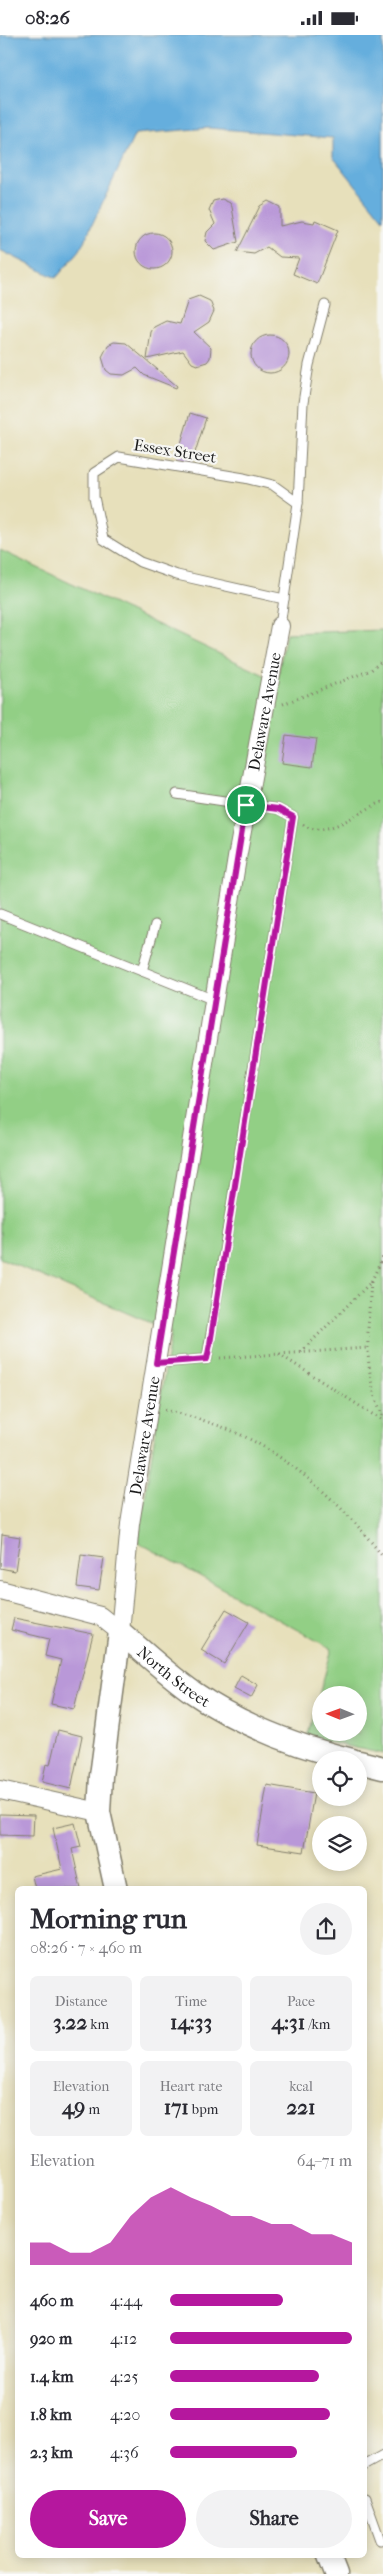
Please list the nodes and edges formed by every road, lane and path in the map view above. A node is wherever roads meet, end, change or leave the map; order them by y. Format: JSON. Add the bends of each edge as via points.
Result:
{"nodes":[{"id":1,"x":325,"y":305,"type":"dead end"},
{"id":2,"x":298,"y":503,"type":"junction"},
{"id":3,"x":284,"y":599,"type":"junction"},
{"id":4,"x":280,"y":626,"type":"joint"},
{"id":5,"x":383,"y":660,"type":"edge"},
{"id":6,"x":264,"y":711,"type":"junction"},
{"id":7,"x":178,"y":793,"type":"dead end"},
{"id":8,"x":383,"y":802,"type":"edge"},
{"id":9,"x":246,"y":805,"type":"junction"},
{"id":10,"x":293,"y":817,"type":"junction"},
{"id":11,"x":0,"y":914,"type":"edge"},
{"id":12,"x":155,"y":925,"type":"dead end"},
{"id":13,"x":142,"y":971,"type":"junction"},
{"id":14,"x":214,"y":1001,"type":"junction"},
{"id":15,"x":383,"y":1257,"type":"edge"},
{"id":16,"x":371,"y":1282,"type":"junction"},
{"id":17,"x":367,"y":1348,"type":"junction"},
{"id":18,"x":300,"y":1353,"type":"junction"},
{"id":19,"x":279,"y":1354,"type":"junction"},
{"id":20,"x":207,"y":1359,"type":"junction"},
{"id":21,"x":156,"y":1363,"type":"junction"},
{"id":22,"x":158,"y":1409,"type":"dead end"},
{"id":23,"x":383,"y":1416,"type":"edge"},
{"id":24,"x":383,"y":1421,"type":"edge"},
{"id":25,"x":383,"y":1557,"type":"edge"},
{"id":26,"x":0,"y":1590,"type":"edge"},
{"id":27,"x":120,"y":1632,"type":"junction"},
{"id":28,"x":316,"y":1751,"type":"edge"},
{"id":29,"x":367,"y":1764,"type":"edge"},
{"id":30,"x":383,"y":1768,"type":"edge"},
{"id":31,"x":0,"y":1790,"type":"edge"},
{"id":32,"x":99,"y":1812,"type":"junction"},
{"id":33,"x":115,"y":1886,"type":"edge"},
{"id":34,"x":383,"y":2455,"type":"edge"},
{"id":35,"x":367,"y":2464,"type":"edge"},
{"id":36,"x":367,"y":2504,"type":"edge"},
{"id":37,"x":380,"y":2540,"type":"dead end"},
{"id":38,"x":329,"y":2558,"type":"edge"},
{"id":39,"x":336,"y":2574,"type":"edge"}],
"edges":[{"from":1,"to":2,"type":"lane","name":"Delaware Avenue","via":[[303,403]]},
{"from":2,"to":3,"type":"lane","name":"Delaware Avenue"},
{"from":2,"to":3,"type":"lane","name":"Essex Street","via":[[273,485],[254,480],[119,457],[94,473],[94,497],[103,539],[140,562],[177,575]]},
{"from":3,"to":4,"type":"lane","name":"Delaware Avenue"},
{"from":4,"to":6,"type":"street","name":"Delaware Avenue"},
{"from":5,"to":6,"type":"path","via":[[371,670]]},
{"from":6,"to":9,"type":"street","name":"Delaware Avenue"},
{"from":7,"to":9,"type":"lane"},
{"from":8,"to":10,"type":"path","via":[[332,826],[306,827]]},
{"from":9,"to":10,"type":"lane","via":[[278,809]]},
{"from":9,"to":14,"type":"street","name":"Delaware Avenue"},
{"from":10,"to":20,"type":"lane"},
{"from":11,"to":13,"type":"lane"},
{"from":12,"to":13,"type":"lane"},
{"from":13,"to":14,"type":"lane"},
{"from":14,"to":21,"type":"street","name":"Delaware Avenue"},
{"from":15,"to":16,"type":"path"},
{"from":16,"to":17,"type":"path"},
{"from":16,"to":18,"type":"path"},
{"from":17,"to":18,"type":"path"},
{"from":17,"to":23,"type":"path","via":[[376,1401]]},
{"from":18,"to":19,"type":"path"},
{"from":19,"to":20,"type":"path"},
{"from":19,"to":24,"type":"path"},
{"from":20,"to":21,"type":"lane"},
{"from":21,"to":27,"type":"street","name":"Delaware Avenue","via":[[130,1524]]},
{"from":22,"to":25,"type":"path","via":[[194,1417],[255,1441],[295,1469],[345,1512]]},
{"from":26,"to":27,"type":"street","name":"North Street","via":[[100,1616]]},
{"from":27,"to":28,"type":"street","name":"North Street","via":[[194,1693],[261,1731]]},
{"from":27,"to":32,"type":"street","name":"Delaware Avenue"},
{"from":29,"to":30,"type":"street"},
{"from":31,"to":32,"type":"street"},
{"from":32,"to":33,"type":"street","name":"Delaware Avenue"},
{"from":34,"to":35,"type":"lane"},
{"from":36,"to":37,"type":"lane"},
{"from":38,"to":39,"type":"street"}]}
